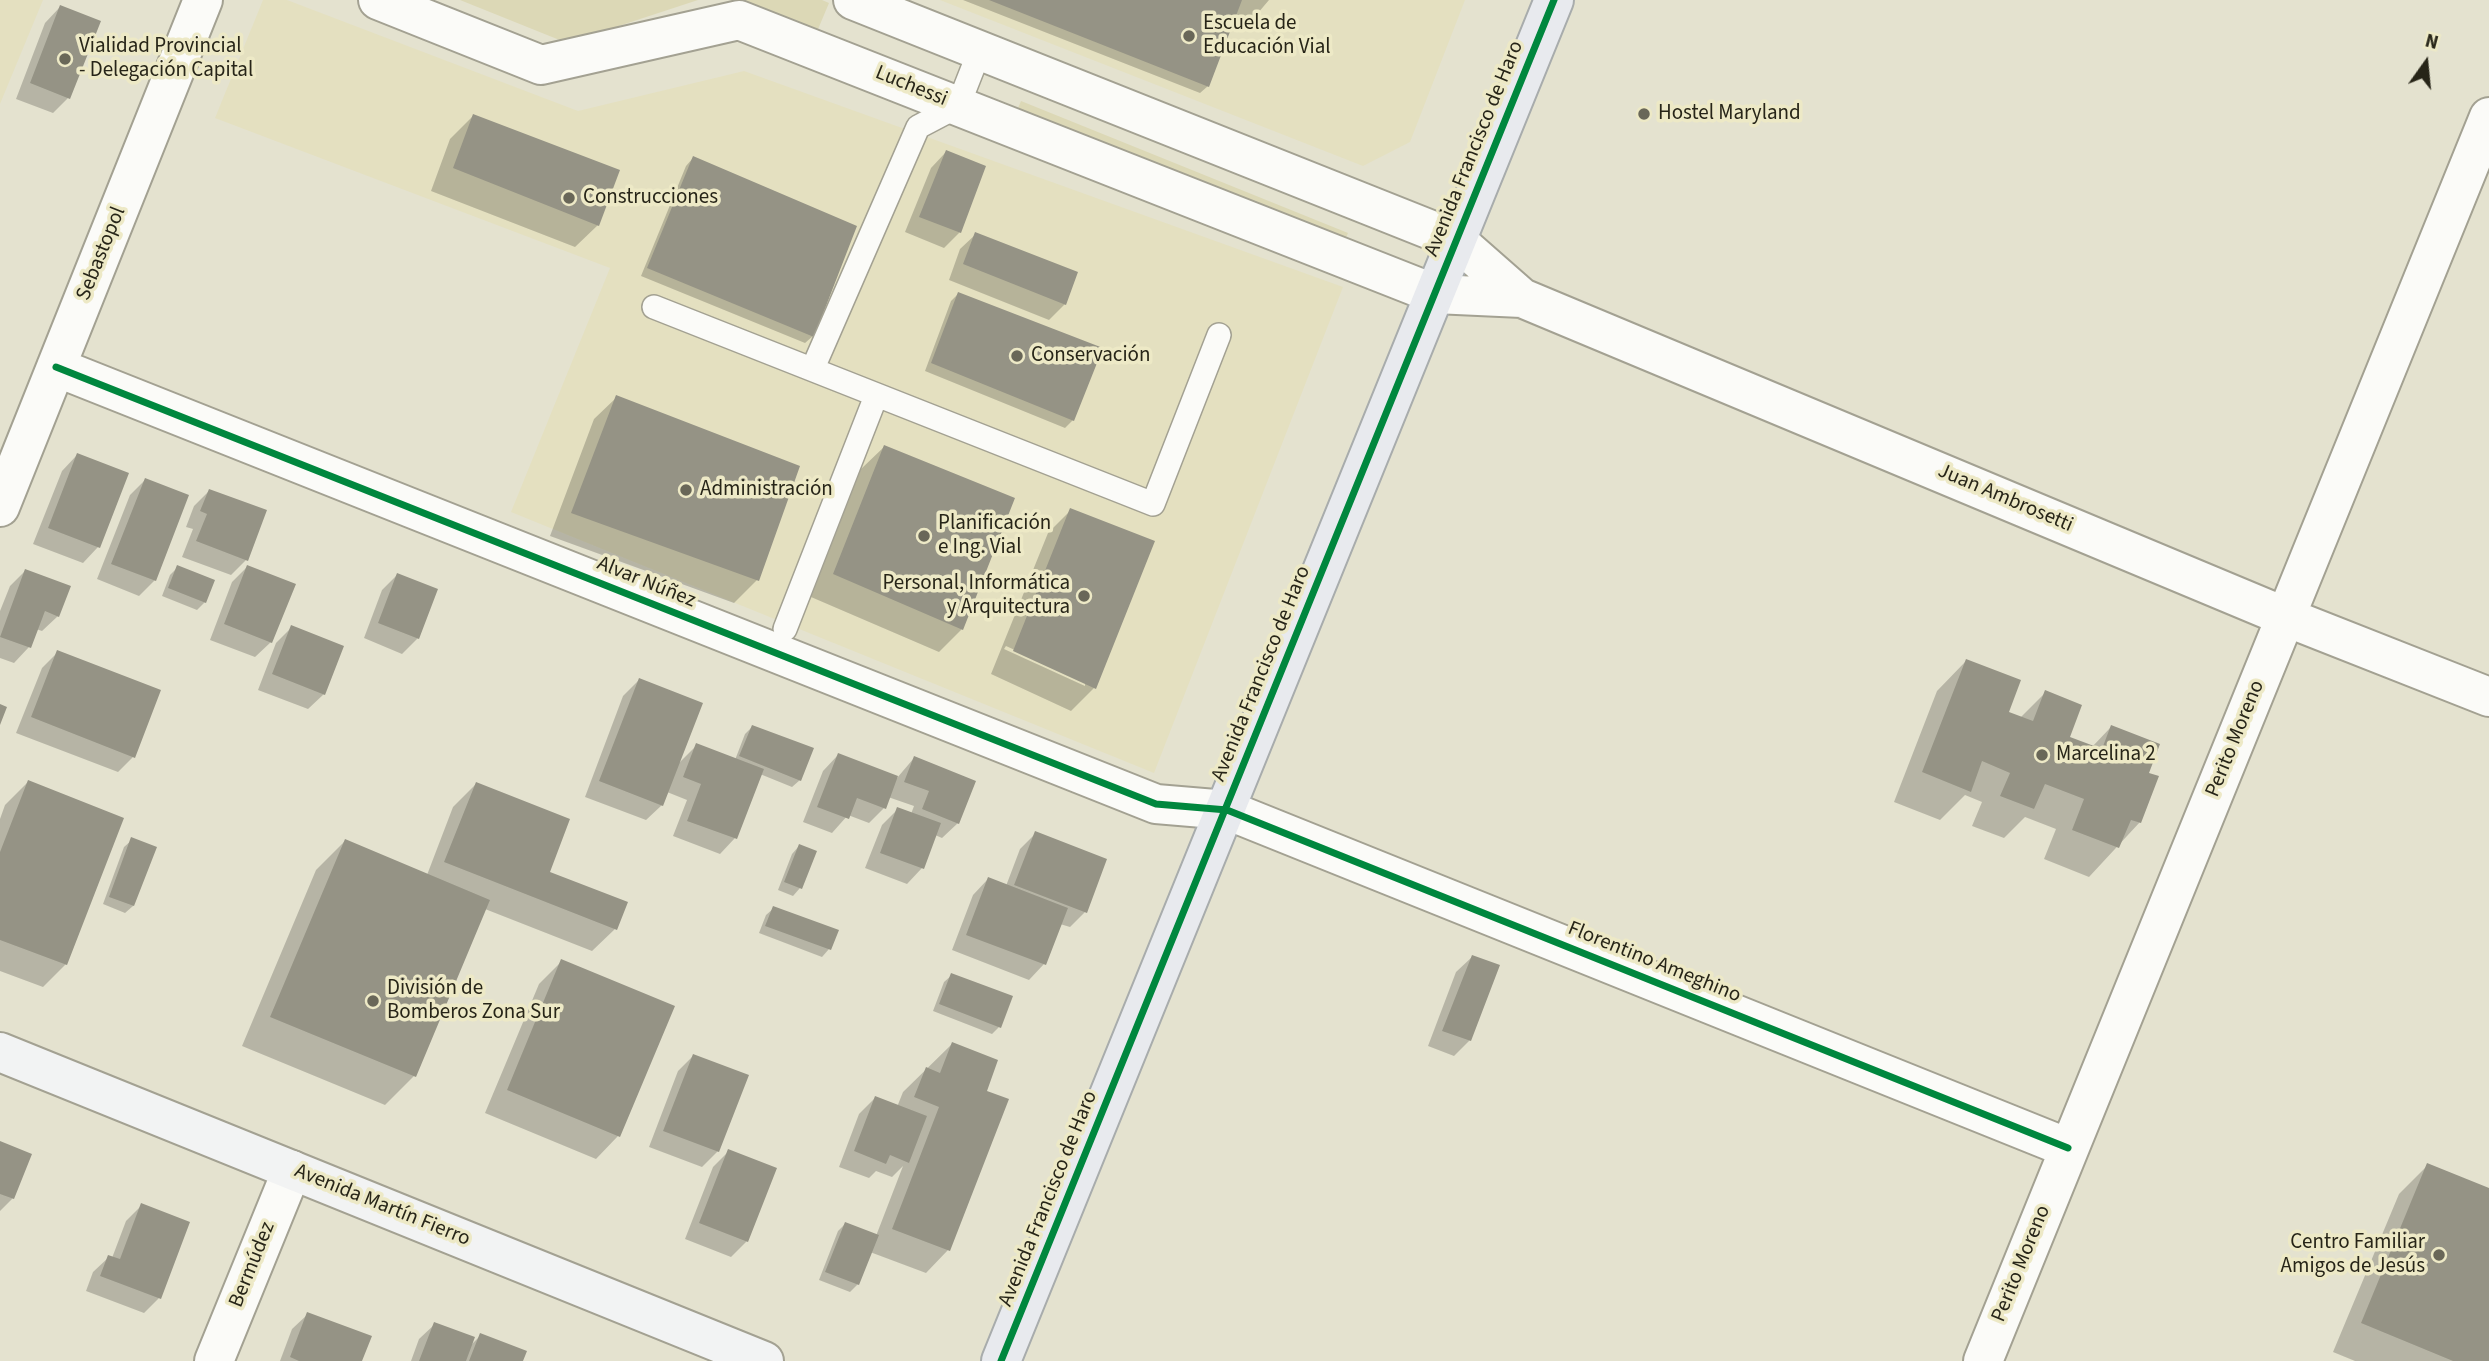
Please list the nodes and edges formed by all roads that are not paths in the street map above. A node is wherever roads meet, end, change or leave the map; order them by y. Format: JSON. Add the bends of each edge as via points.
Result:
{"nodes":[{"id":1,"x":203,"y":0,"type":"edge"},
{"id":2,"x":378,"y":0,"type":"edge"},
{"id":3,"x":1554,"y":0,"type":"edge"},
{"id":4,"x":864,"y":2,"type":"edge"},
{"id":5,"x":980,"y":50,"type":"junction"},
{"id":6,"x":845,"y":61,"type":"junction"},
{"id":7,"x":958,"y":106,"type":"junction"},
{"id":8,"x":2489,"y":117,"type":"edge"},
{"id":9,"x":1456,"y":240,"type":"junction"},
{"id":10,"x":1435,"y":295,"type":"junction"},
{"id":11,"x":1522,"y":298,"type":"junction"},
{"id":12,"x":654,"y":307,"type":"dead end"},
{"id":13,"x":1219,"y":335,"type":"dead end"},
{"id":14,"x":56,"y":367,"type":"junction"},
{"id":15,"x":813,"y":368,"type":"junction"},
{"id":16,"x":876,"y":396,"type":"junction"},
{"id":17,"x":0,"y":507,"type":"edge"},
{"id":18,"x":2286,"y":617,"type":"junction"},
{"id":19,"x":785,"y":629,"type":"dead end"},
{"id":20,"x":2489,"y":697,"type":"edge"},
{"id":21,"x":1227,"y":810,"type":"junction"},
{"id":22,"x":0,"y":1052,"type":"edge"},
{"id":23,"x":2068,"y":1148,"type":"junction"},
{"id":24,"x":292,"y":1170,"type":"junction"},
{"id":25,"x":214,"y":1361,"type":"edge"},
{"id":26,"x":764,"y":1361,"type":"edge"},
{"id":27,"x":1002,"y":1361,"type":"edge"},
{"id":28,"x":1983,"y":1361,"type":"edge"}],
"edges":[{"from":1,"to":14,"type":"street","name":"Sebastopol"},
{"from":2,"to":6,"type":"street","name":"Luchessi","via":[[541,65],[739,20]]},
{"from":3,"to":9,"type":"main road","name":"Avenida Francisco de Haro"},
{"from":4,"to":5,"type":"street"},
{"from":4,"to":6,"type":"street"},
{"from":5,"to":7,"type":"lane"},
{"from":5,"to":9,"type":"street"},
{"from":6,"to":7,"type":"street","name":"Luchessi"},
{"from":7,"to":10,"type":"street","name":"Luchessi"},
{"from":7,"to":15,"type":"lane","via":[[918,127]]},
{"from":8,"to":18,"type":"street","name":"Perito Moreno"},
{"from":9,"to":10,"type":"main road","name":"Avenida Francisco de Haro"},
{"from":9,"to":11,"type":"street","name":"Juan Ambrosetti"},
{"from":10,"to":11,"type":"street","name":"Juan Ambrosetti"},
{"from":10,"to":21,"type":"main road","name":"Avenida Francisco de Haro"},
{"from":11,"to":18,"type":"street","name":"Juan Ambrosetti"},
{"from":12,"to":15,"type":"lane"},
{"from":13,"to":16,"type":"lane","via":[[1153,504]]},
{"from":14,"to":17,"type":"street","name":"Sebastopol"},
{"from":14,"to":21,"type":"street","name":"Alvar Núñez","via":[[1156,804]]},
{"from":15,"to":16,"type":"lane"},
{"from":16,"to":19,"type":"lane"},
{"from":18,"to":20,"type":"street","name":"Juan Ambrosetti"},
{"from":18,"to":23,"type":"street","name":"Perito Moreno"},
{"from":21,"to":23,"type":"street","name":"Florentino Ameghino"},
{"from":21,"to":27,"type":"main road","name":"Avenida Francisco de Haro"},
{"from":22,"to":24,"type":"main road","name":"Avenida Martín Fierro"},
{"from":23,"to":28,"type":"street","name":"Perito Moreno"},
{"from":24,"to":25,"type":"street","name":"Bermúdez"},
{"from":24,"to":26,"type":"main road","name":"Avenida Martín Fierro"}]}
